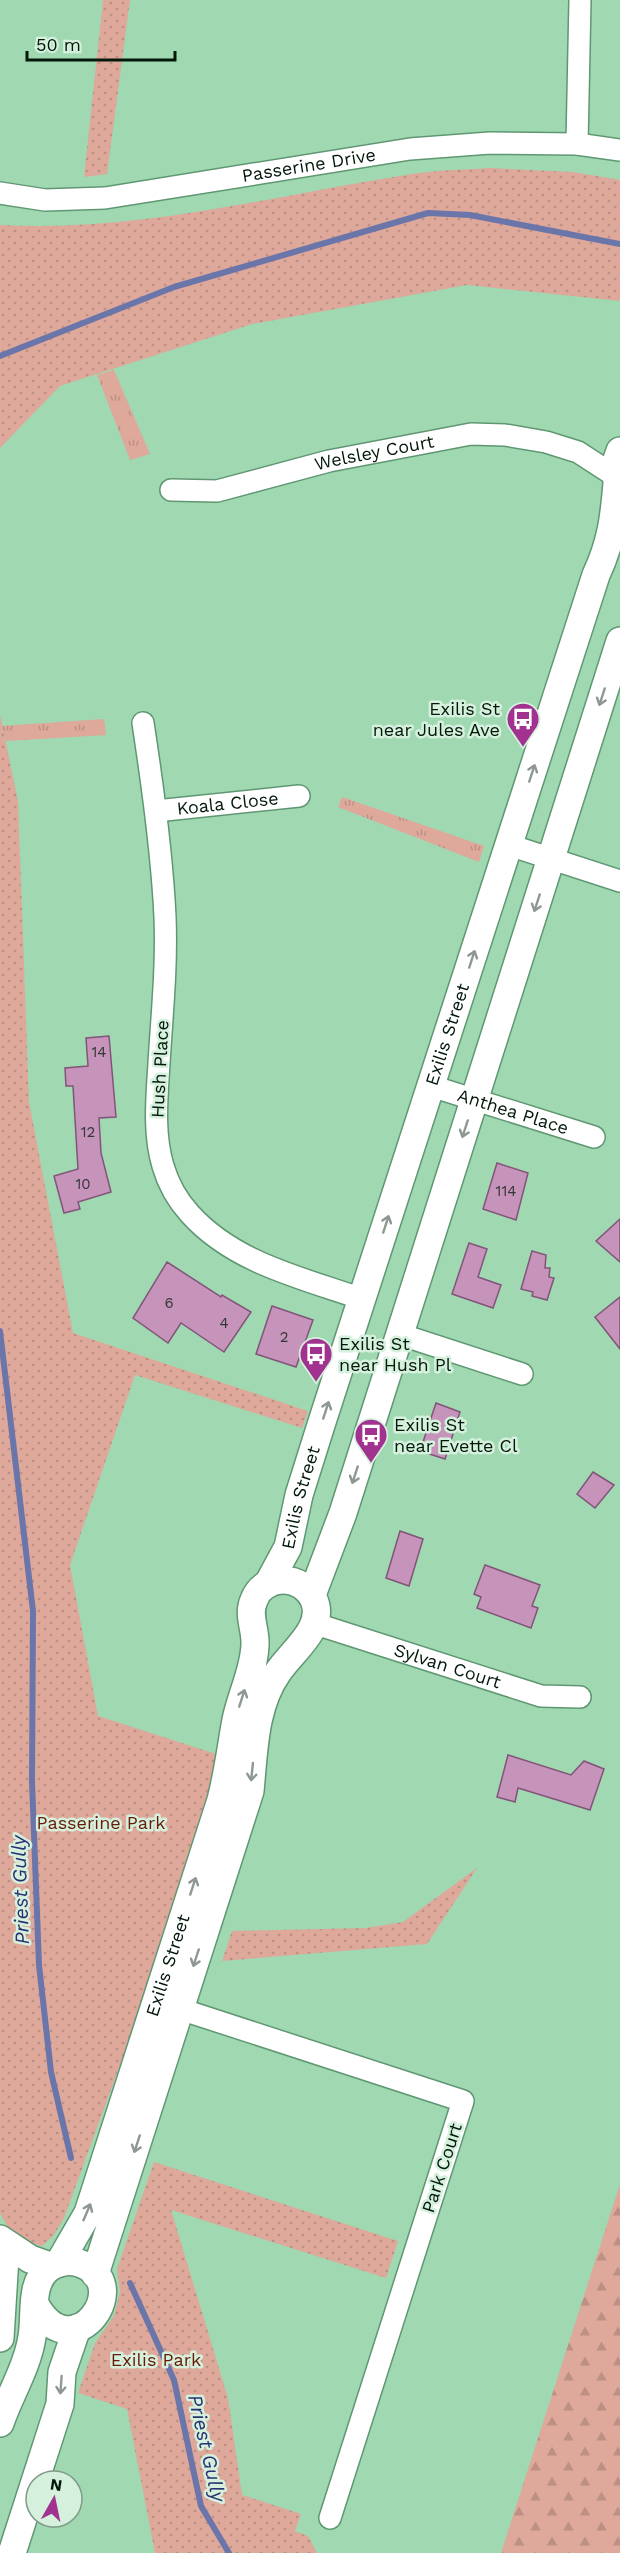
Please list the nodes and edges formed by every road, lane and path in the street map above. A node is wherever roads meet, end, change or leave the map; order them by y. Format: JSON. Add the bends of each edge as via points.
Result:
{"nodes":[{"id":1,"x":580,"y":0,"type":"edge"},
{"id":2,"x":577,"y":144,"type":"junction"},
{"id":3,"x":620,"y":150,"type":"edge"},
{"id":4,"x":0,"y":193,"type":"edge"},
{"id":5,"x":618,"y":470,"type":"edge"},
{"id":6,"x":171,"y":490,"type":"dead end"},
{"id":7,"x":620,"y":641,"type":"edge"},
{"id":8,"x":143,"y":723,"type":"dead end"},
{"id":9,"x":299,"y":796,"type":"dead end"},
{"id":10,"x":156,"y":811,"type":"junction"},
{"id":11,"x":508,"y":845,"type":"junction"},
{"id":12,"x":551,"y":859,"type":"junction"},
{"id":13,"x":620,"y":880,"type":"edge"},
{"id":14,"x":431,"y":1086,"type":"junction"},
{"id":15,"x":474,"y":1100,"type":"junction"},
{"id":16,"x":594,"y":1137,"type":"dead end"},
{"id":17,"x":362,"y":1299,"type":"junction"},
{"id":18,"x":399,"y":1334,"type":"junction"},
{"id":19,"x":522,"y":1374,"type":"dead end"},
{"id":20,"x":268,"y":1584,"type":"junction"},
{"id":21,"x":312,"y":1596,"type":"junction"},
{"id":22,"x":253,"y":1625,"type":"junction"},
{"id":23,"x":308,"y":1633,"type":"junction"},
{"id":24,"x":580,"y":1697,"type":"dead end"},
{"id":25,"x":180,"y":2009,"type":"junction"},
{"id":26,"x":2,"y":2247,"type":"edge"},
{"id":27,"x":55,"y":2264,"type":"junction"},
{"id":28,"x":95,"y":2274,"type":"junction"},
{"id":29,"x":35,"y":2300,"type":"junction"},
{"id":30,"x":77,"y":2328,"type":"junction"},
{"id":31,"x":0,"y":2338,"type":"edge"},
{"id":32,"x":0,"y":2423,"type":"edge"},
{"id":33,"x":330,"y":2518,"type":"dead end"},
{"id":34,"x":12,"y":2553,"type":"edge"}],
"edges":[{"from":1,"to":2,"type":"street"},
{"from":2,"to":3,"type":"street","name":"Passerine Drive"},
{"from":2,"to":4,"type":"street","name":"Passerine Drive","via":[[490,143],[410,149],[105,198],[45,200]]},
{"from":5,"to":6,"type":"street","name":"Welsley Court","via":[[546,442],[471,434],[329,461],[217,491]]},
{"from":11,"to":5,"type":"street","name":"Exilis Street","one_way":true,"via":[[596,575],[608,549]]},
{"from":7,"to":12,"type":"street","one_way":true},
{"from":8,"to":10,"type":"street","name":"Hush Place"},
{"from":9,"to":10,"type":"street","name":"Koala Close"},
{"from":10,"to":17,"type":"street","name":"Hush Place","via":[[166,953],[157,1105],[157,1138],[163,1167],[189,1214],[229,1248]]},
{"from":11,"to":12,"type":"street"},
{"from":14,"to":11,"type":"street","name":"Exilis Street","one_way":true},
{"from":12,"to":13,"type":"street"},
{"from":12,"to":15,"type":"street","one_way":true},
{"from":14,"to":15,"type":"street","name":"Anthea Place"},
{"from":17,"to":14,"type":"street","name":"Exilis Street","one_way":true},
{"from":15,"to":16,"type":"street","name":"Anthea Place"},
{"from":15,"to":18,"type":"street","one_way":true},
{"from":20,"to":17,"type":"street","name":"Exilis Street","one_way":true,"via":[[288,1547],[298,1495]]},
{"from":18,"to":19,"type":"street"},
{"from":18,"to":21,"type":"street","one_way":true},
{"from":20,"to":21,"type":"street","via":[[278,1580],[297,1582]]},
{"from":20,"to":22,"type":"street","name":"Exilis Street","via":[[255,1597]]},
{"from":21,"to":23,"type":"street","via":[[316,1605]]},
{"from":22,"to":23,"type":"street","via":[[259,1635],[279,1646],[290,1646]]},
{"from":27,"to":22,"type":"street","name":"Exilis Street","one_way":true,"via":[[87,2213],[221,1800],[236,1718],[249,1677],[255,1644]]},
{"from":23,"to":24,"type":"street","name":"Sylvan Court","via":[[541,1696]]},
{"from":23,"to":25,"type":"street","name":"Exilis Street","one_way":true,"via":[[276,1674],[264,1698],[250,1791]]},
{"from":25,"to":28,"type":"street","name":"Exilis Street","one_way":true},
{"from":25,"to":33,"type":"street","name":"Park Court","via":[[463,2101]]},
{"from":26,"to":27,"type":"street"},
{"from":26,"to":29,"type":"street","via":[[18,2279]]},
{"from":26,"to":31,"type":"street"},
{"from":27,"to":28,"type":"street","via":[[79,2263]]},
{"from":27,"to":29,"type":"street","name":"Exilis Street","via":[[36,2284]]},
{"from":28,"to":30,"type":"street","via":[[102,2286],[102,2300],[89,2323]]},
{"from":29,"to":30,"type":"street","via":[[42,2317],[52,2325]]},
{"from":29,"to":32,"type":"street","name":"Exilis Street","via":[[32,2338],[24,2368]]},
{"from":30,"to":34,"type":"street","one_way":true,"via":[[62,2372],[60,2404]]}]}
